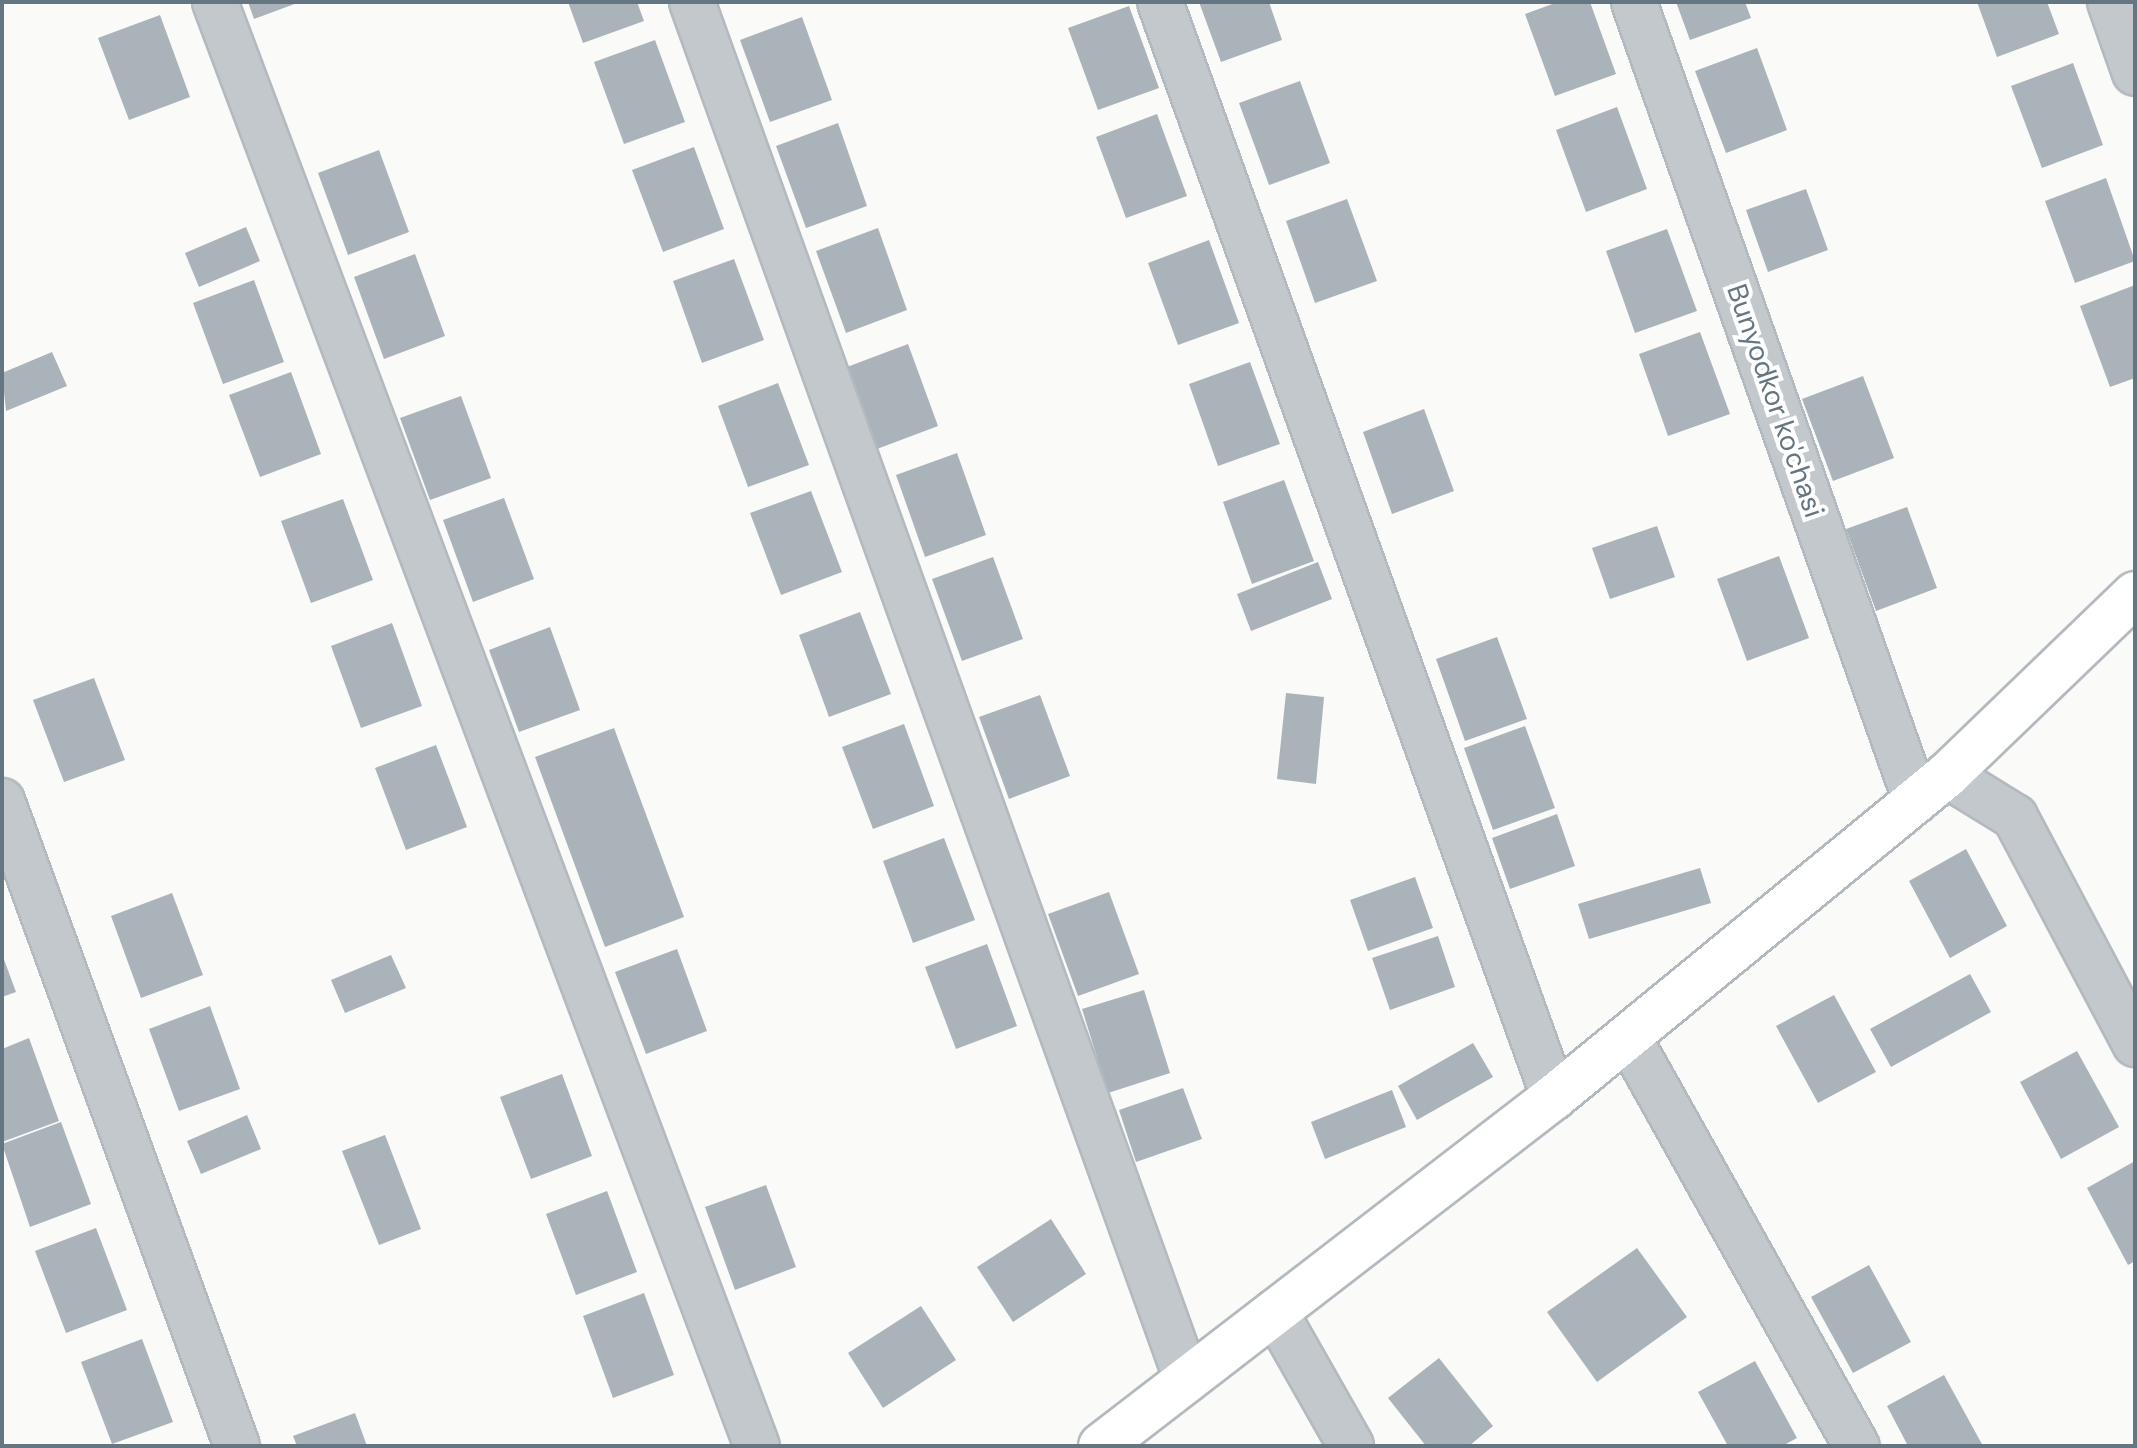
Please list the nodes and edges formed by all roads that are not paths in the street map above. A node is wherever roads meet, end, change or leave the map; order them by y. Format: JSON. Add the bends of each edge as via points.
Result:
{"nodes":[{"id":1,"x":215,"y":2,"type":"edge"},
{"id":2,"x":692,"y":2,"type":"edge"},
{"id":3,"x":1160,"y":2,"type":"edge"},
{"id":4,"x":1634,"y":2,"type":"edge"},
{"id":5,"x":2110,"y":2,"type":"edge"},
{"id":6,"x":2135,"y":73,"type":"edge"},
{"id":7,"x":2135,"y":594,"type":"edge"},
{"id":8,"x":1931,"y":788,"type":"junction"},
{"id":9,"x":2,"y":801,"type":"edge"},
{"id":10,"x":1628,"y":1037,"type":"junction"},
{"id":11,"x":2135,"y":1044,"type":"edge"},
{"id":12,"x":1554,"y":1097,"type":"junction"},
{"id":13,"x":1275,"y":1312,"type":"junction"},
{"id":14,"x":1187,"y":1380,"type":"junction"},
{"id":15,"x":237,"y":1446,"type":"edge"},
{"id":16,"x":757,"y":1446,"type":"edge"},
{"id":17,"x":1101,"y":1446,"type":"edge"},
{"id":18,"x":1351,"y":1446,"type":"edge"},
{"id":19,"x":1857,"y":1446,"type":"edge"}],
"edges":[{"from":1,"to":16,"type":"street"},
{"from":2,"to":14,"type":"street"},
{"from":3,"to":12,"type":"street"},
{"from":4,"to":8,"type":"street","name":"Bunyodkor ko'chasi"},
{"from":5,"to":6,"type":"street"},
{"from":7,"to":8,"type":"street"},
{"from":8,"to":10,"type":"street"},
{"from":8,"to":11,"type":"street","via":[[2015,817]]},
{"from":9,"to":15,"type":"street"},
{"from":10,"to":12,"type":"street"},
{"from":10,"to":19,"type":"street"},
{"from":12,"to":13,"type":"street"},
{"from":13,"to":14,"type":"street"},
{"from":13,"to":18,"type":"street"},
{"from":14,"to":17,"type":"street"}]}
